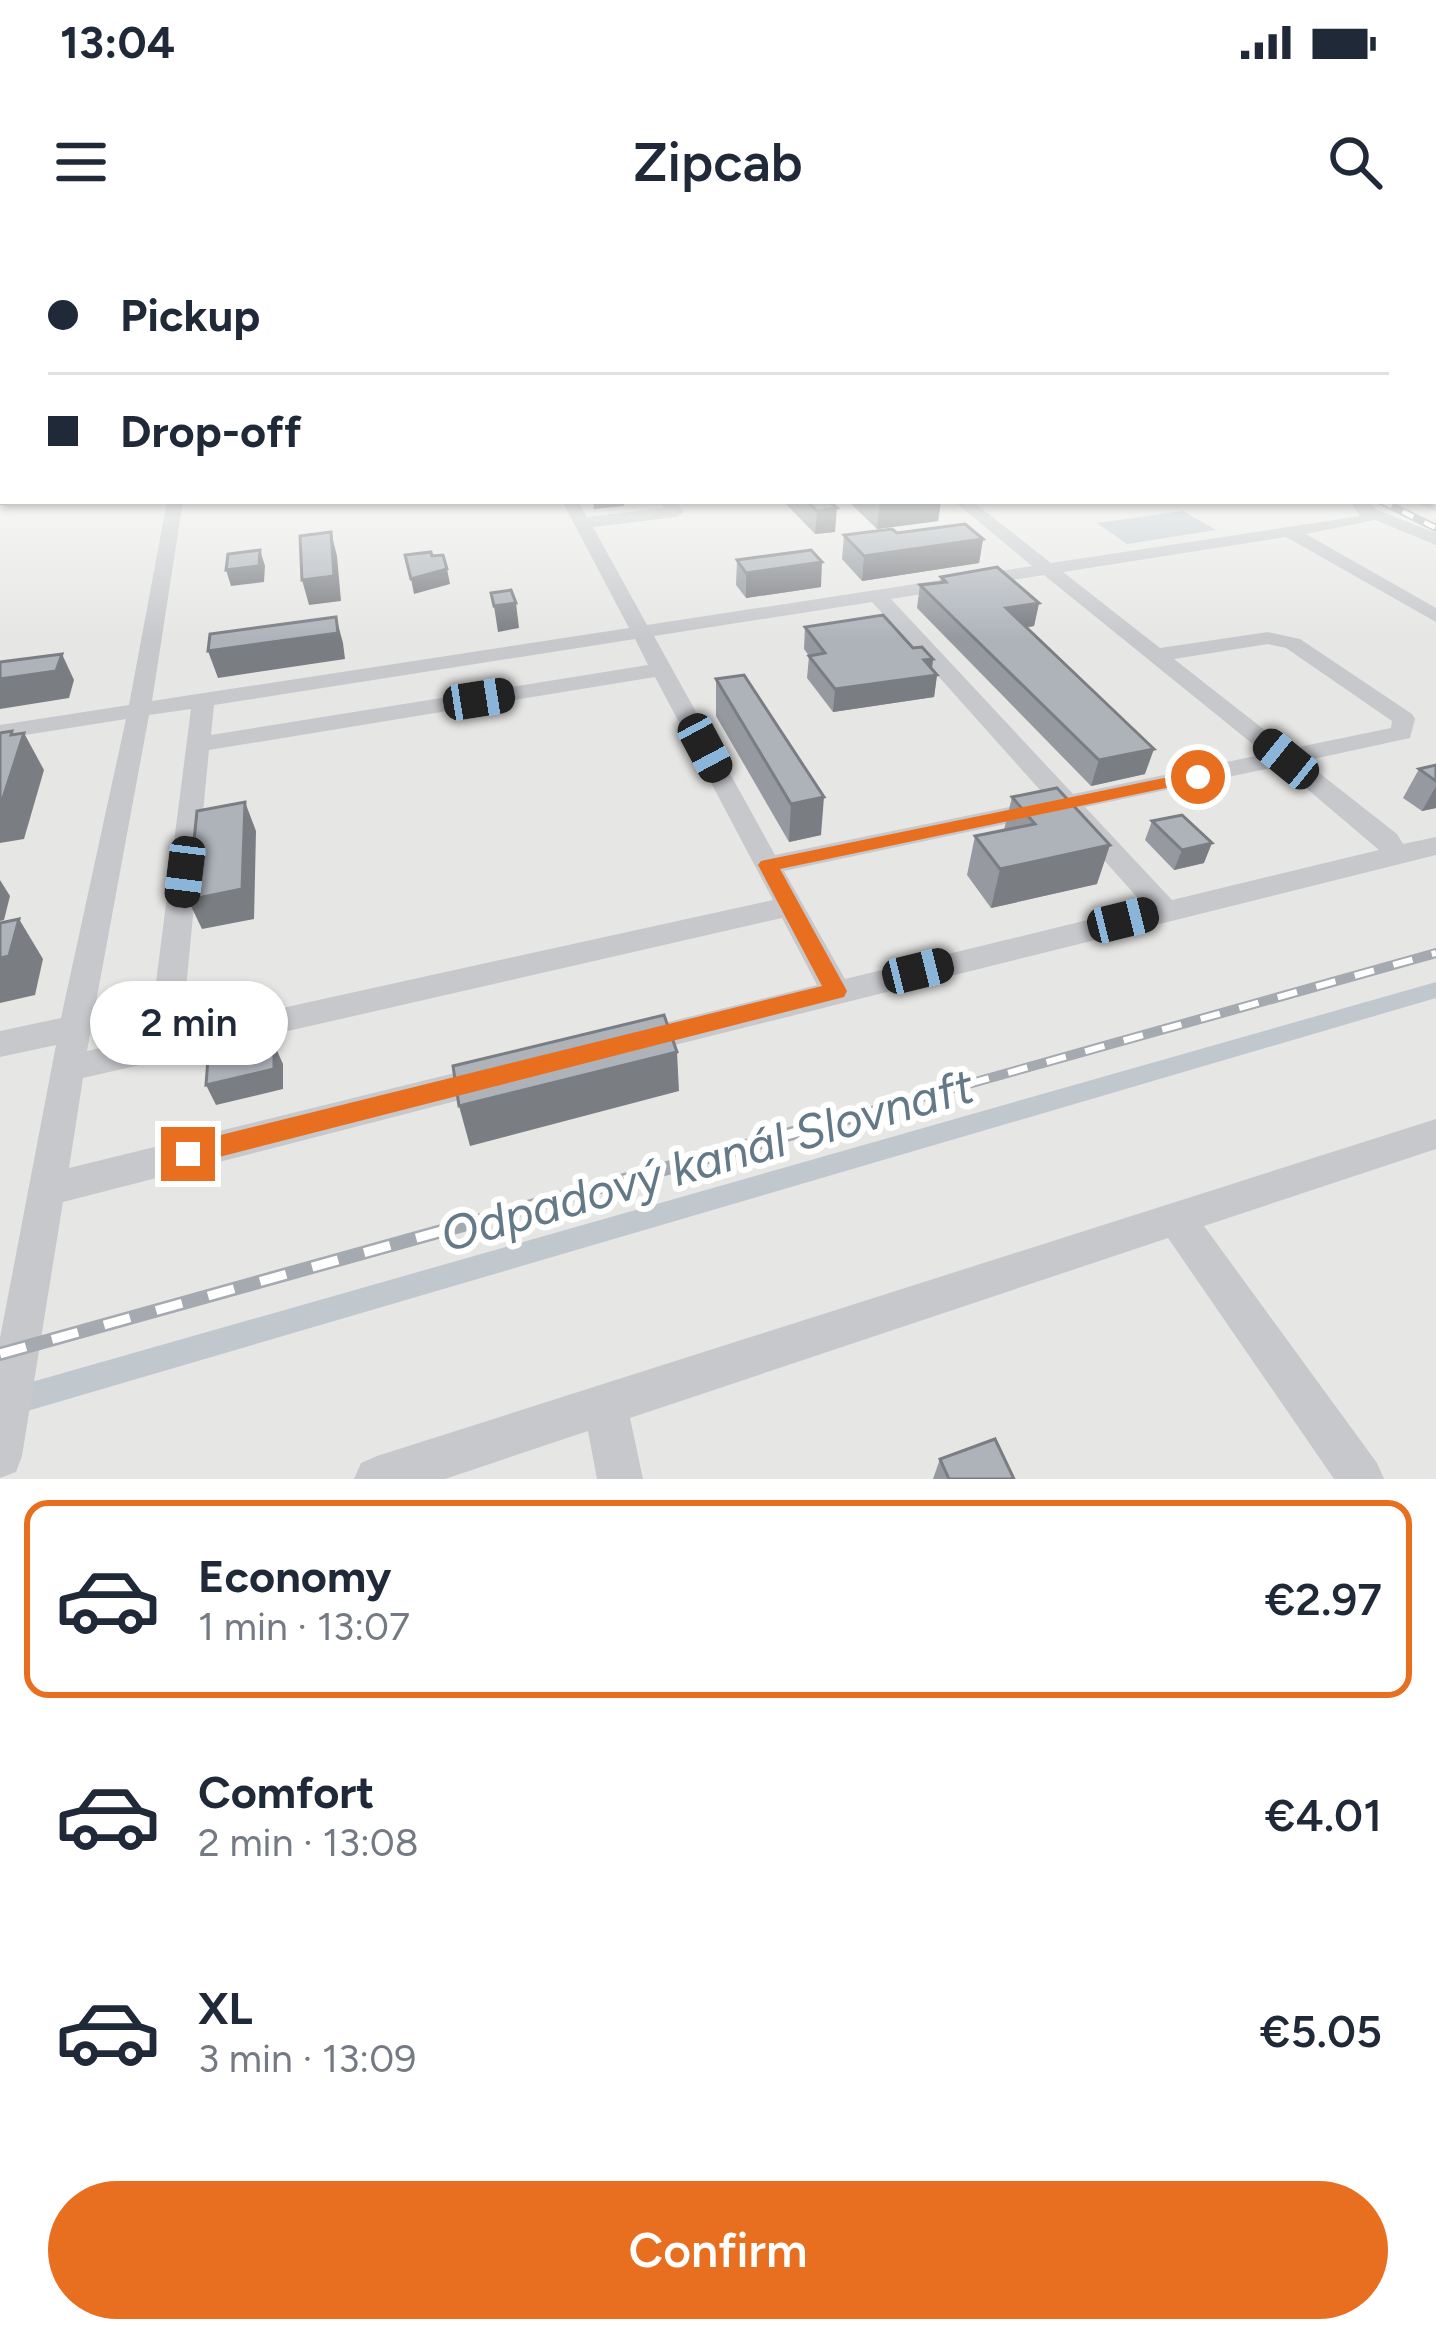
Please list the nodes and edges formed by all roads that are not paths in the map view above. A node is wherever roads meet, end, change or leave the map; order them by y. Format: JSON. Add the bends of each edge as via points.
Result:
{"nodes":[{"id":1,"x":171,"y":523,"type":"edge"},
{"id":2,"x":582,"y":523,"type":"edge"},
{"id":3,"x":989,"y":523,"type":"edge"},
{"id":4,"x":1347,"y":523,"type":"edge"},
{"id":5,"x":1401,"y":523,"type":"edge"},
{"id":6,"x":1289,"y":532,"type":"junction"},
{"id":7,"x":1436,"y":540,"type":"edge"},
{"id":8,"x":1047,"y":569,"type":"junction"},
{"id":9,"x":876,"y":596,"type":"junction"},
{"id":10,"x":1436,"y":616,"type":"edge"},
{"id":11,"x":643,"y":632,"type":"junction"},
{"id":12,"x":1156,"y":655,"type":"junction"},
{"id":13,"x":662,"y":669,"type":"junction"},
{"id":14,"x":203,"y":700,"type":"junction"},
{"id":15,"x":140,"y":710,"type":"junction"},
{"id":16,"x":0,"y":732,"type":"edge"},
{"id":17,"x":201,"y":744,"type":"junction"},
{"id":18,"x":1286,"y":759,"type":"junction"},
{"id":19,"x":1066,"y":804,"type":"junction"},
{"id":20,"x":1436,"y":846,"type":"edge"},
{"id":21,"x":1394,"y":856,"type":"junction"},
{"id":22,"x":768,"y":865,"type":"junction"},
{"id":23,"x":790,"y":906,"type":"junction"},
{"id":24,"x":1164,"y":909,"type":"junction"},
{"id":25,"x":836,"y":991,"type":"junction"},
{"id":26,"x":76,"y":1028,"type":"junction"},
{"id":27,"x":164,"y":1042,"type":"junction"},
{"id":28,"x":0,"y":1044,"type":"edge"},
{"id":29,"x":604,"y":1049,"type":"edge"},
{"id":30,"x":69,"y":1068,"type":"junction"},
{"id":31,"x":512,"y":1072,"type":"edge"},
{"id":32,"x":1436,"y":1134,"type":"edge"},
{"id":33,"x":49,"y":1189,"type":"junction"},
{"id":34,"x":1177,"y":1219,"type":"junction"},
{"id":35,"x":13,"y":1317,"type":"edge"},
{"id":36,"x":605,"y":1404,"type":"junction"},
{"id":37,"x":3,"y":1441,"type":"edge"},
{"id":38,"x":377,"y":1479,"type":"edge"},
{"id":39,"x":620,"y":1479,"type":"edge"},
{"id":40,"x":1361,"y":1479,"type":"edge"}],
"edges":[{"from":1,"to":15,"type":"lane"},
{"from":2,"to":11,"type":"lane"},
{"from":3,"to":8,"type":"lane"},
{"from":4,"to":6,"type":"lane"},
{"from":5,"to":7,"type":"lane"},
{"from":6,"to":8,"type":"lane"},
{"from":6,"to":10,"type":"lane"},
{"from":8,"to":9,"type":"lane"},
{"from":8,"to":12,"type":"lane"},
{"from":9,"to":11,"type":"lane"},
{"from":9,"to":19,"type":"lane"},
{"from":11,"to":13,"type":"lane"},
{"from":11,"to":14,"type":"lane"},
{"from":12,"to":18,"type":"lane"},
{"from":12,"to":18,"type":"lane","via":[[1268,638],[1293,643],[1404,718],[1402,733]]},
{"from":13,"to":17,"type":"lane"},
{"from":13,"to":22,"type":"lane"},
{"from":14,"to":15,"type":"lane"},
{"from":14,"to":17,"type":"lane"},
{"from":15,"to":16,"type":"lane"},
{"from":15,"to":26,"type":"lane"},
{"from":17,"to":27,"type":"lane"},
{"from":18,"to":19,"type":"lane"},
{"from":18,"to":21,"type":"lane","via":[[1388,840]]},
{"from":19,"to":22,"type":"lane"},
{"from":19,"to":24,"type":"lane"},
{"from":20,"to":21,"type":"lane"},
{"from":21,"to":24,"type":"lane"},
{"from":22,"to":23,"type":"lane"},
{"from":23,"to":25,"type":"lane"},
{"from":23,"to":27,"type":"lane"},
{"from":24,"to":25,"type":"lane"},
{"from":25,"to":29,"type":"lane"},
{"from":26,"to":28,"type":"lane"},
{"from":26,"to":30,"type":"lane"},
{"from":27,"to":30,"type":"lane"},
{"from":30,"to":33,"type":"lane"},
{"from":31,"to":33,"type":"lane"},
{"from":32,"to":34,"type":"lane"},
{"from":33,"to":35,"type":"lane"},
{"from":34,"to":36,"type":"lane"},
{"from":34,"to":40,"type":"lane"},
{"from":35,"to":37,"type":"lane","via":[[16,1371]]},
{"from":36,"to":38,"type":"lane"},
{"from":36,"to":39,"type":"lane"}]}
